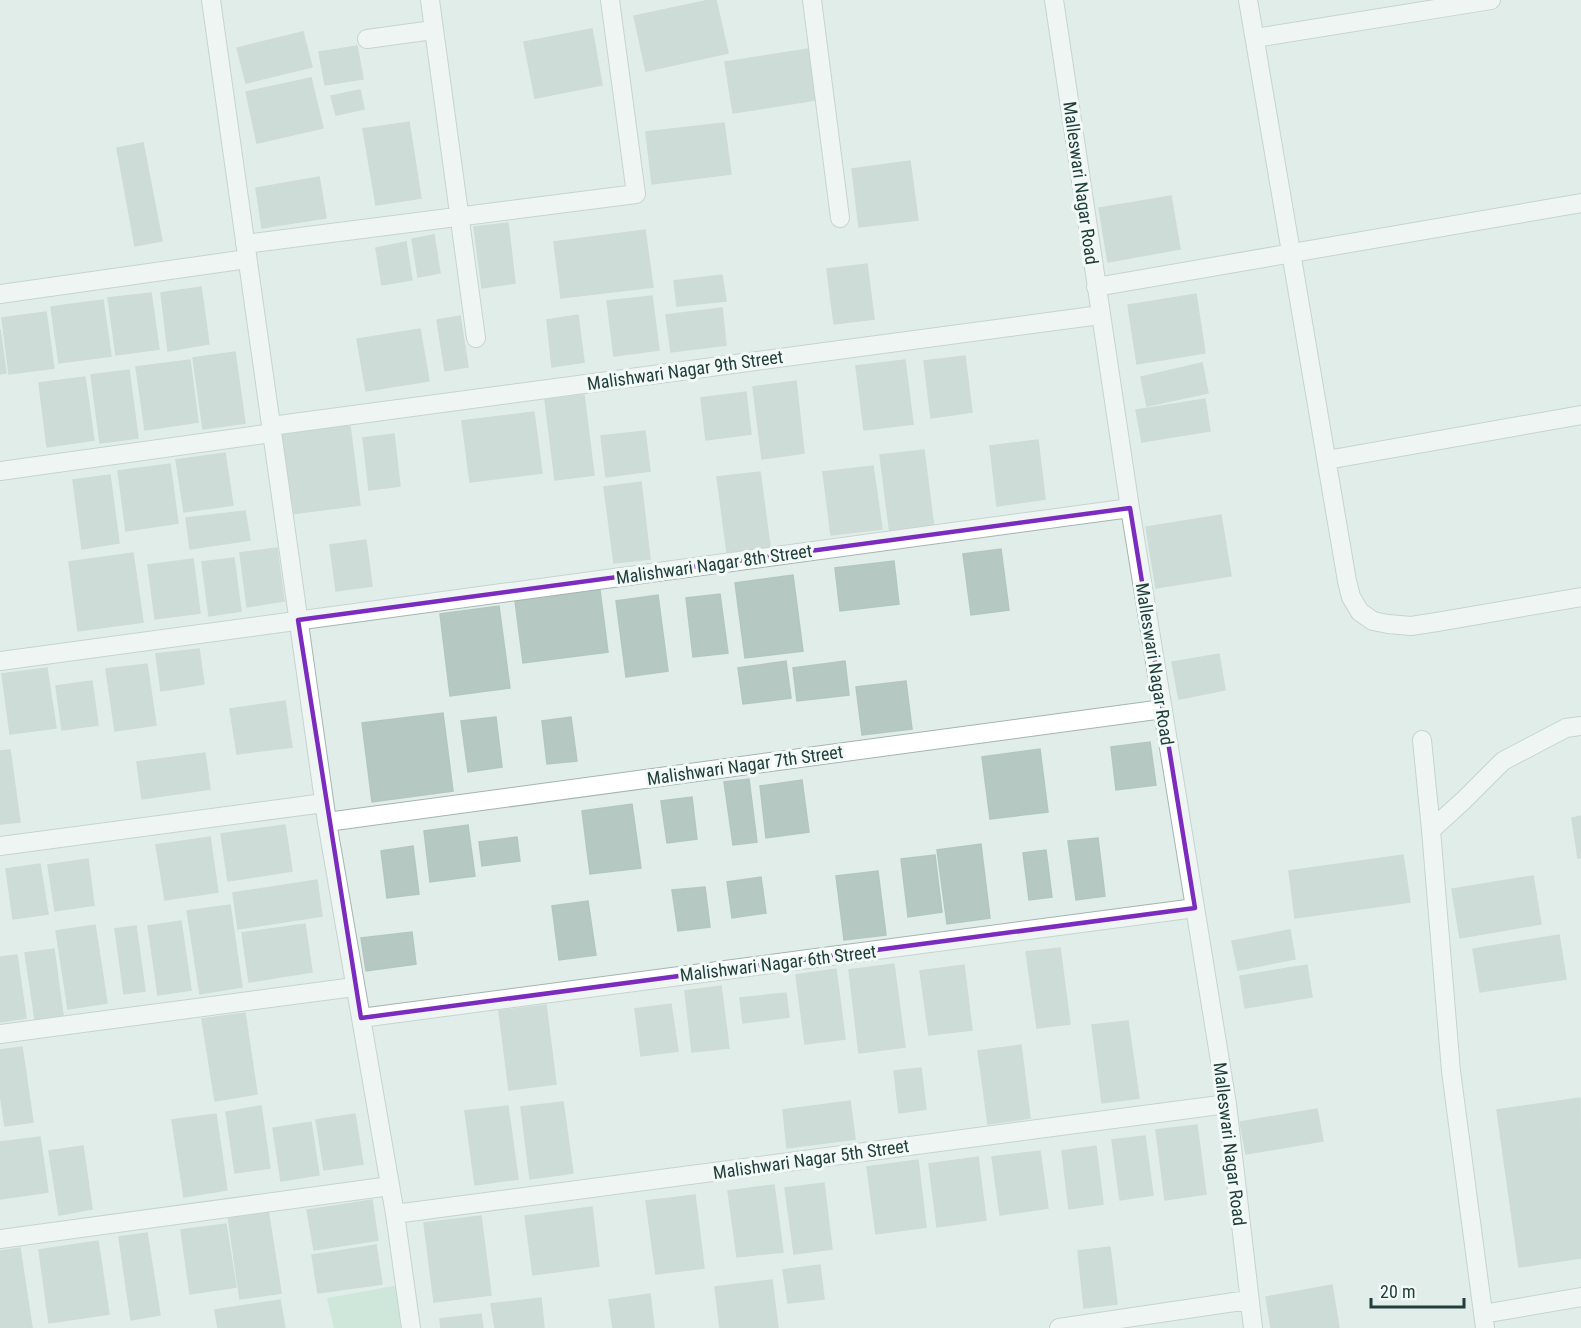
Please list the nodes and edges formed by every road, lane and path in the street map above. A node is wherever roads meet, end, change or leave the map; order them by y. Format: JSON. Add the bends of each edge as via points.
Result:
{"nodes":[{"id":1,"x":211,"y":0,"type":"edge"},
{"id":2,"x":430,"y":0,"type":"edge"},
{"id":3,"x":610,"y":0,"type":"edge"},
{"id":4,"x":812,"y":0,"type":"edge"},
{"id":5,"x":1054,"y":0,"type":"edge"},
{"id":6,"x":1248,"y":0,"type":"edge"},
{"id":7,"x":1491,"y":0,"type":"edge"},
{"id":8,"x":434,"y":30,"type":"junction"},
{"id":9,"x":1254,"y":38,"type":"junction"},
{"id":10,"x":368,"y":39,"type":"dead end"},
{"id":11,"x":1581,"y":203,"type":"edge"},
{"id":12,"x":459,"y":216,"type":"junction"},
{"id":13,"x":840,"y":218,"type":"dead end"},
{"id":14,"x":246,"y":252,"type":"junction"},
{"id":15,"x":1292,"y":252,"type":"junction"},
{"id":16,"x":1096,"y":286,"type":"junction"},
{"id":17,"x":0,"y":294,"type":"edge"},
{"id":18,"x":1100,"y":315,"type":"junction"},
{"id":19,"x":476,"y":338,"type":"dead end"},
{"id":20,"x":1581,"y":415,"type":"edge"},
{"id":21,"x":271,"y":429,"type":"junction"},
{"id":22,"x":1327,"y":460,"type":"junction"},
{"id":23,"x":0,"y":471,"type":"edge"},
{"id":24,"x":1130,"y":508,"type":"junction"},
{"id":25,"x":1581,"y":597,"type":"edge"},
{"id":26,"x":298,"y":620,"type":"junction"},
{"id":27,"x":0,"y":661,"type":"edge"},
{"id":28,"x":1163,"y":709,"type":"junction"},
{"id":29,"x":1581,"y":726,"type":"edge"},
{"id":30,"x":1422,"y":740,"type":"dead end"},
{"id":31,"x":324,"y":803,"type":"junction"},
{"id":32,"x":327,"y":822,"type":"junction"},
{"id":33,"x":1431,"y":830,"type":"junction"},
{"id":34,"x":0,"y":846,"type":"edge"},
{"id":35,"x":1195,"y":908,"type":"junction"},
{"id":36,"x":354,"y":987,"type":"junction"},
{"id":37,"x":361,"y":1017,"type":"junction"},
{"id":38,"x":0,"y":1034,"type":"edge"},
{"id":39,"x":1227,"y":1104,"type":"junction"},
{"id":40,"x":390,"y":1186,"type":"junction"},
{"id":41,"x":395,"y":1214,"type":"junction"},
{"id":42,"x":0,"y":1239,"type":"edge"},
{"id":43,"x":1581,"y":1298,"type":"edge"},
{"id":44,"x":1248,"y":1300,"type":"junction"},
{"id":45,"x":1484,"y":1321,"type":"edge"},
{"id":46,"x":411,"y":1328,"type":"edge"},
{"id":47,"x":1059,"y":1328,"type":"edge"},
{"id":48,"x":1253,"y":1328,"type":"edge"}],
"edges":[{"from":1,"to":14,"type":"street"},
{"from":2,"to":8,"type":"street"},
{"from":3,"to":12,"type":"street","via":[[636,194]]},
{"from":4,"to":13,"type":"street"},
{"from":5,"to":16,"type":"street","name":"Malleswari Nagar Road"},
{"from":6,"to":9,"type":"street"},
{"from":7,"to":9,"type":"street"},
{"from":8,"to":10,"type":"street"},
{"from":8,"to":12,"type":"street"},
{"from":9,"to":15,"type":"street"},
{"from":11,"to":15,"type":"street"},
{"from":12,"to":14,"type":"street"},
{"from":12,"to":19,"type":"street"},
{"from":14,"to":17,"type":"street"},
{"from":14,"to":21,"type":"street"},
{"from":15,"to":16,"type":"street"},
{"from":15,"to":22,"type":"street"},
{"from":16,"to":18,"type":"street","name":"Malleswari Nagar Road"},
{"from":18,"to":21,"type":"street","name":"Malishwari Nagar 9th Street"},
{"from":18,"to":24,"type":"street","name":"Malleswari Nagar Road"},
{"from":20,"to":22,"type":"street"},
{"from":21,"to":23,"type":"street","name":"Malishwari Nagar 9th Street"},
{"from":21,"to":26,"type":"street"},
{"from":22,"to":25,"type":"street","via":[[1351,597],[1360,612],[1373,621],[1411,626]]},
{"from":24,"to":26,"type":"street","name":"Malishwari Nagar 8th Street"},
{"from":24,"to":28,"type":"street","name":"Malleswari Nagar Road"},
{"from":26,"to":27,"type":"street","name":"Malishwari Nagar 8th Street"},
{"from":26,"to":31,"type":"street"},
{"from":28,"to":32,"type":"street","name":"Malishwari Nagar 7th Street"},
{"from":28,"to":35,"type":"street","name":"Malleswari Nagar Road"},
{"from":29,"to":33,"type":"street","via":[[1566,728],[1503,761]]},
{"from":30,"to":33,"type":"street"},
{"from":31,"to":32,"type":"street"},
{"from":31,"to":34,"type":"street"},
{"from":32,"to":36,"type":"street"},
{"from":33,"to":45,"type":"street","via":[[1451,1071]]},
{"from":35,"to":37,"type":"street","name":"Malishwari Nagar 6th Street"},
{"from":35,"to":39,"type":"street","name":"Malleswari Nagar Road"},
{"from":36,"to":37,"type":"street"},
{"from":36,"to":38,"type":"street"},
{"from":37,"to":40,"type":"street"},
{"from":39,"to":41,"type":"street","name":"Malishwari Nagar 5th Street"},
{"from":39,"to":44,"type":"street","name":"Malleswari Nagar Road"},
{"from":40,"to":41,"type":"street"},
{"from":40,"to":42,"type":"street"},
{"from":41,"to":46,"type":"street"},
{"from":43,"to":45,"type":"street"},
{"from":44,"to":47,"type":"street"},
{"from":44,"to":48,"type":"street","name":"Malleswari Nagar Road"}]}
